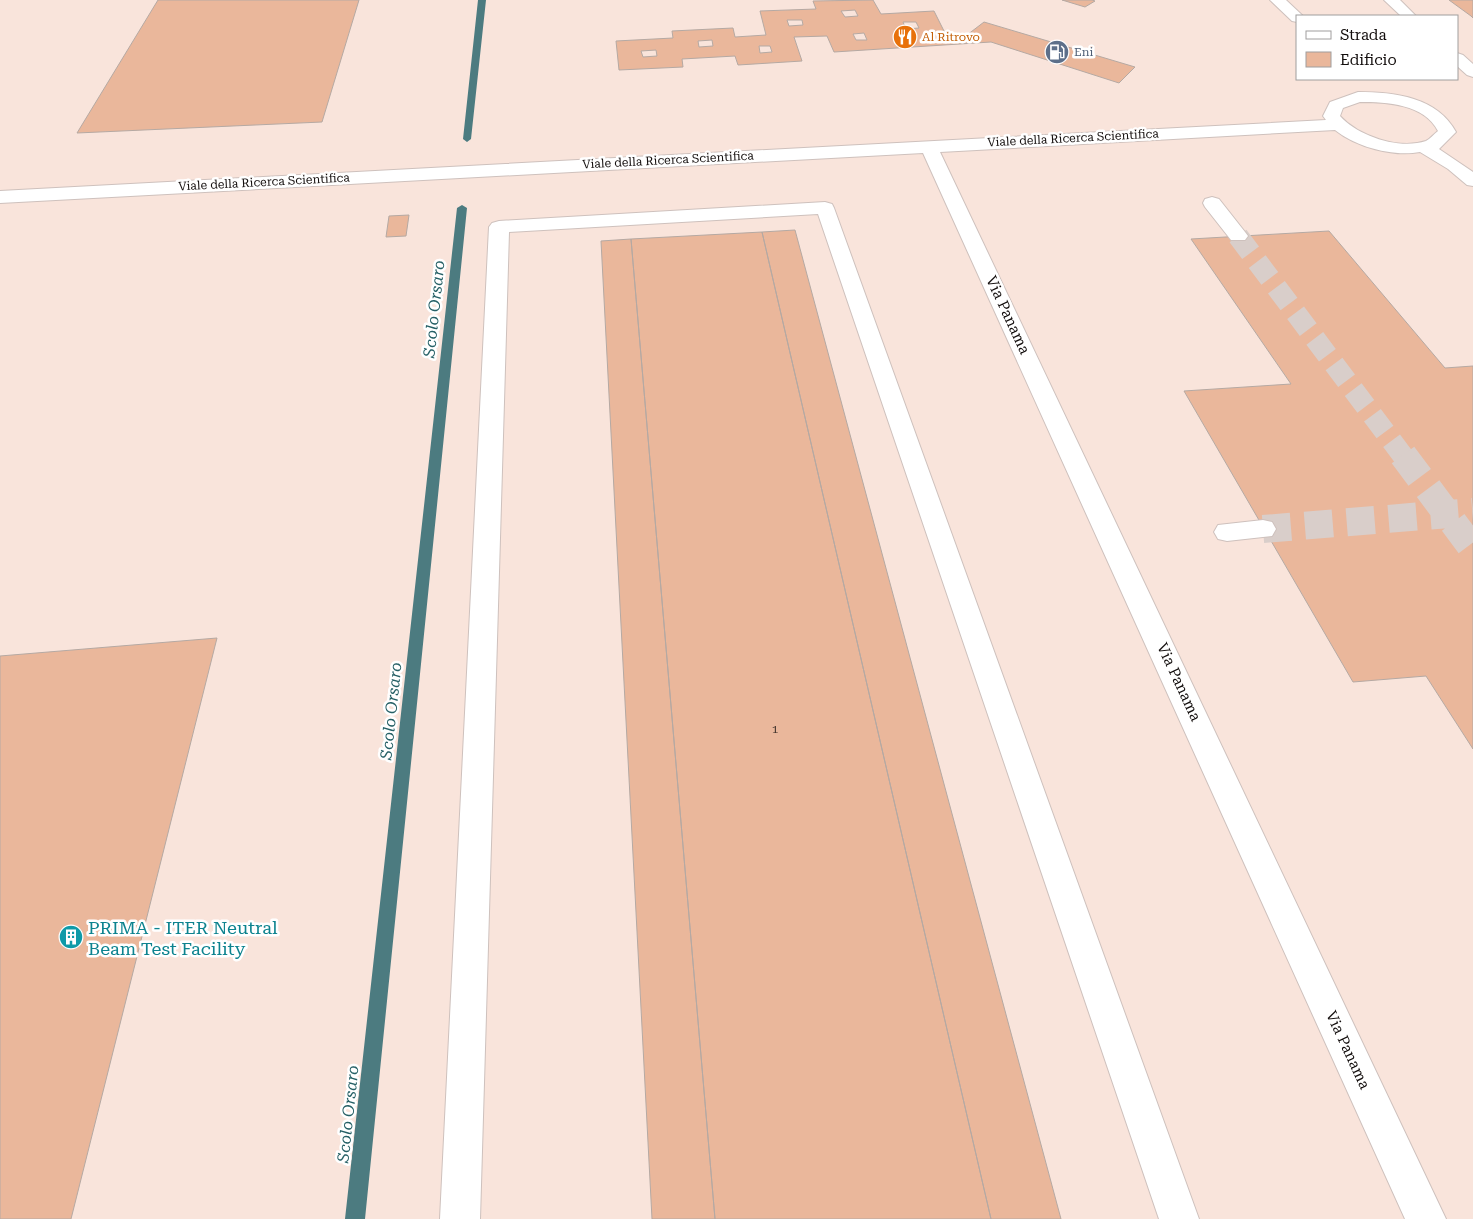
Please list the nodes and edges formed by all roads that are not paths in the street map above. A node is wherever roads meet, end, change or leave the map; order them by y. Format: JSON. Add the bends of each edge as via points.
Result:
{"nodes":[{"id":1,"x":1277,"y":0,"type":"edge"},
{"id":2,"x":1391,"y":0,"type":"edge"},
{"id":3,"x":1408,"y":15,"type":"edge"},
{"id":4,"x":1296,"y":17,"type":"edge"},
{"id":5,"x":1458,"y":59,"type":"edge"},
{"id":6,"x":1473,"y":72,"type":"edge"},
{"id":7,"x":1361,"y":80,"type":"edge"},
{"id":8,"x":1376,"y":97,"type":"junction"},
{"id":9,"x":1337,"y":125,"type":"junction"},
{"id":10,"x":929,"y":146,"type":"junction"},
{"id":11,"x":1424,"y":147,"type":"junction"},
{"id":12,"x":1473,"y":181,"type":"edge"},
{"id":13,"x":0,"y":197,"type":"edge"},
{"id":14,"x":1212,"y":203,"type":"dead end"},
{"id":15,"x":1238,"y":236,"type":"tunnel mouth"},
{"id":16,"x":1263,"y":529,"type":"tunnel mouth"},
{"id":17,"x":1227,"y":532,"type":"dead end"},
{"id":18,"x":460,"y":1219,"type":"edge"},
{"id":19,"x":1179,"y":1219,"type":"edge"},
{"id":20,"x":1426,"y":1219,"type":"edge"}],
"edges":[{"from":1,"to":4,"type":"street"},
{"from":2,"to":3,"type":"street"},
{"from":5,"to":6,"type":"street"},
{"from":7,"to":8,"type":"street"},
{"from":8,"to":9,"type":"street","via":[[1358,97],[1334,105],[1331,119]]},
{"from":8,"to":11,"type":"street","via":[[1410,104],[1437,117],[1447,132],[1443,140]]},
{"from":9,"to":10,"type":"street","name":"Viale della Ricerca Scientifica"},
{"from":9,"to":11,"type":"street","via":[[1367,142]]},
{"from":10,"to":13,"type":"street","name":"Viale della Ricerca Scientifica"},
{"from":10,"to":20,"type":"street","name":"Via Panama"},
{"from":11,"to":12,"type":"street"},
{"from":14,"to":15,"type":"street"},
{"from":16,"to":17,"type":"street"},
{"from":18,"to":19,"type":"street","via":[[499,227],[825,208]]}]}
